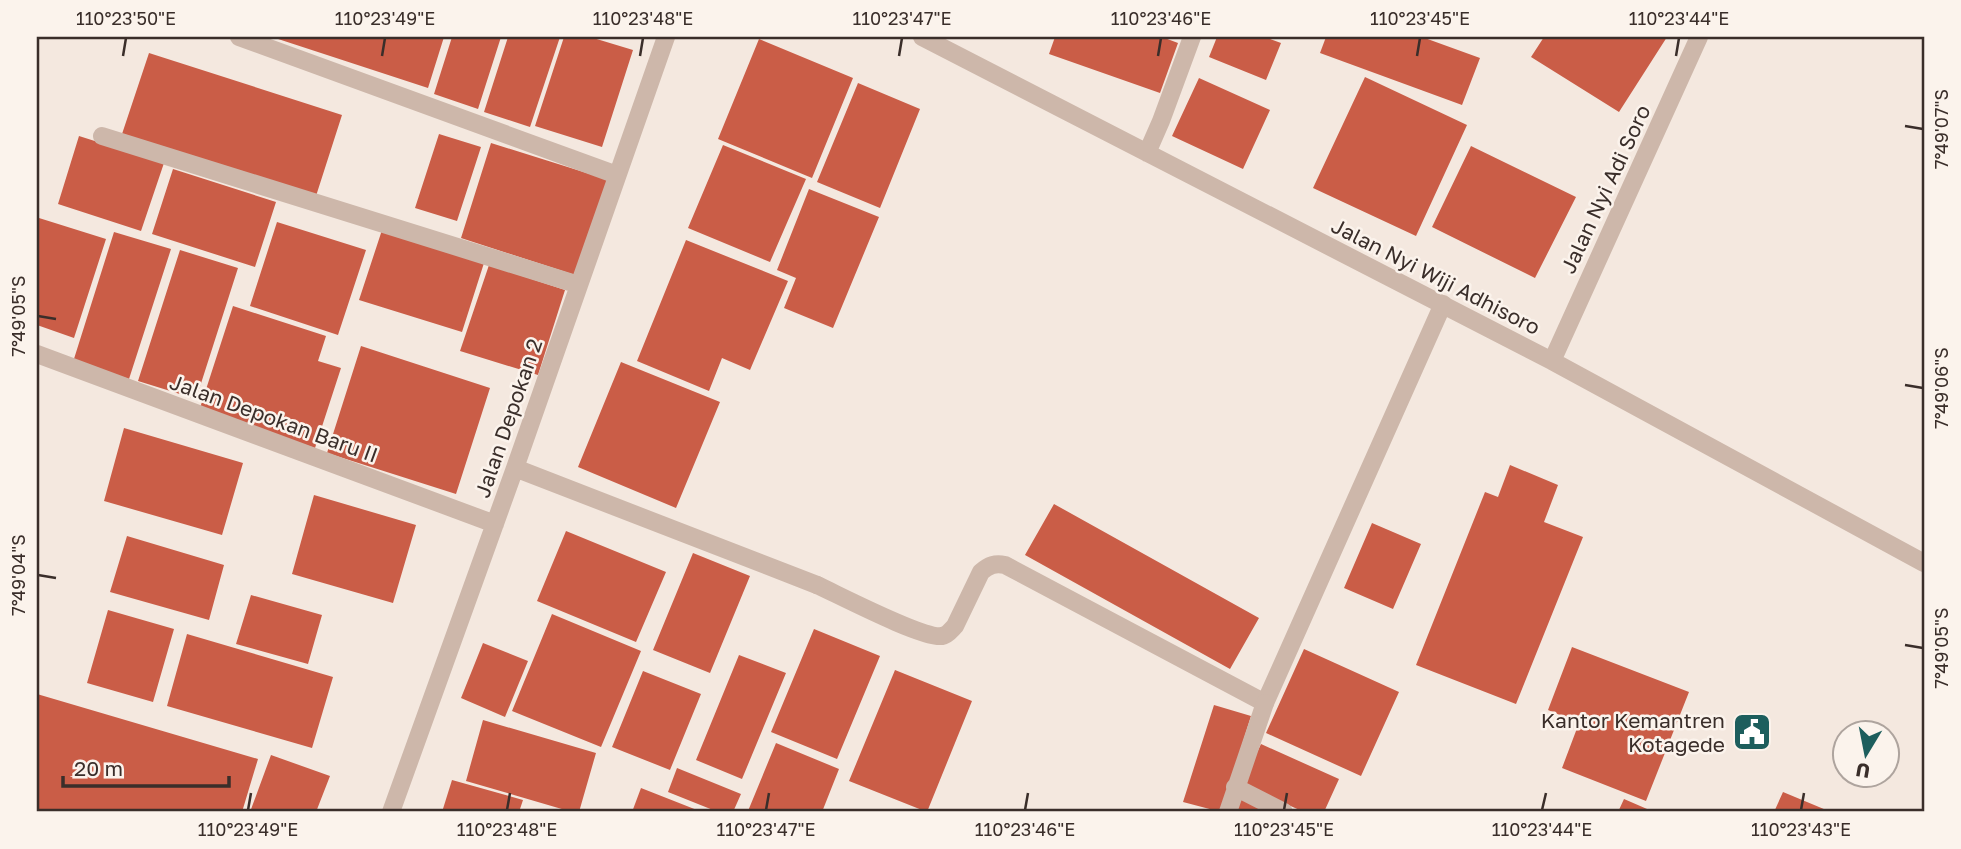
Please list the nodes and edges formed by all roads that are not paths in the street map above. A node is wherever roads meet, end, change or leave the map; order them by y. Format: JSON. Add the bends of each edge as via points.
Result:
{"nodes":[{"id":1,"x":239,"y":37,"type":"edge"},
{"id":2,"x":666,"y":37,"type":"edge"},
{"id":3,"x":922,"y":37,"type":"edge"},
{"id":4,"x":1192,"y":37,"type":"edge"},
{"id":5,"x":1699,"y":37,"type":"edge"},
{"id":6,"x":102,"y":136,"type":"dead end"},
{"id":7,"x":1147,"y":153,"type":"junction"},
{"id":8,"x":617,"y":175,"type":"junction"},
{"id":9,"x":579,"y":285,"type":"junction"},
{"id":10,"x":1443,"y":304,"type":"junction"},
{"id":11,"x":37,"y":354,"type":"edge"},
{"id":12,"x":1552,"y":361,"type":"junction"},
{"id":13,"x":515,"y":468,"type":"junction"},
{"id":14,"x":495,"y":524,"type":"junction"},
{"id":15,"x":1924,"y":563,"type":"edge"},
{"id":16,"x":1265,"y":704,"type":"junction"},
{"id":17,"x":1235,"y":787,"type":"junction"},
{"id":18,"x":391,"y":812,"type":"edge"},
{"id":19,"x":1228,"y":812,"type":"edge"},
{"id":20,"x":1284,"y":812,"type":"edge"}],
"edges":[{"from":1,"to":8,"type":"street"},
{"from":2,"to":8,"type":"street","name":"Jalan Depokan 2"},
{"from":3,"to":7,"type":"street","name":"Jalan Nyi Wiji Adhisoro"},
{"from":4,"to":7,"type":"street"},
{"from":5,"to":12,"type":"street","name":"Jalan Nyi Adi Soro"},
{"from":6,"to":9,"type":"street"},
{"from":7,"to":10,"type":"street","name":"Jalan Nyi Wiji Adhisoro"},
{"from":8,"to":9,"type":"street","name":"Jalan Depokan 2"},
{"from":9,"to":13,"type":"street","name":"Jalan Depokan 2"},
{"from":10,"to":12,"type":"street","name":"Jalan Nyi Wiji Adhisoro"},
{"from":10,"to":16,"type":"street"},
{"from":11,"to":14,"type":"street","name":"Jalan Depokan Baru II"},
{"from":12,"to":15,"type":"street","name":"Jalan Nyi Wiji Adhisoro"},
{"from":13,"to":14,"type":"street","name":"Jalan Depokan 2"},
{"from":13,"to":16,"type":"street","via":[[817,585],[928,635],[949,633],[981,572],[988,566],[1005,565]]},
{"from":14,"to":18,"type":"street","name":"Jalan Depokan 2"},
{"from":16,"to":17,"type":"street"},
{"from":17,"to":19,"type":"street"},
{"from":17,"to":20,"type":"street"}]}
